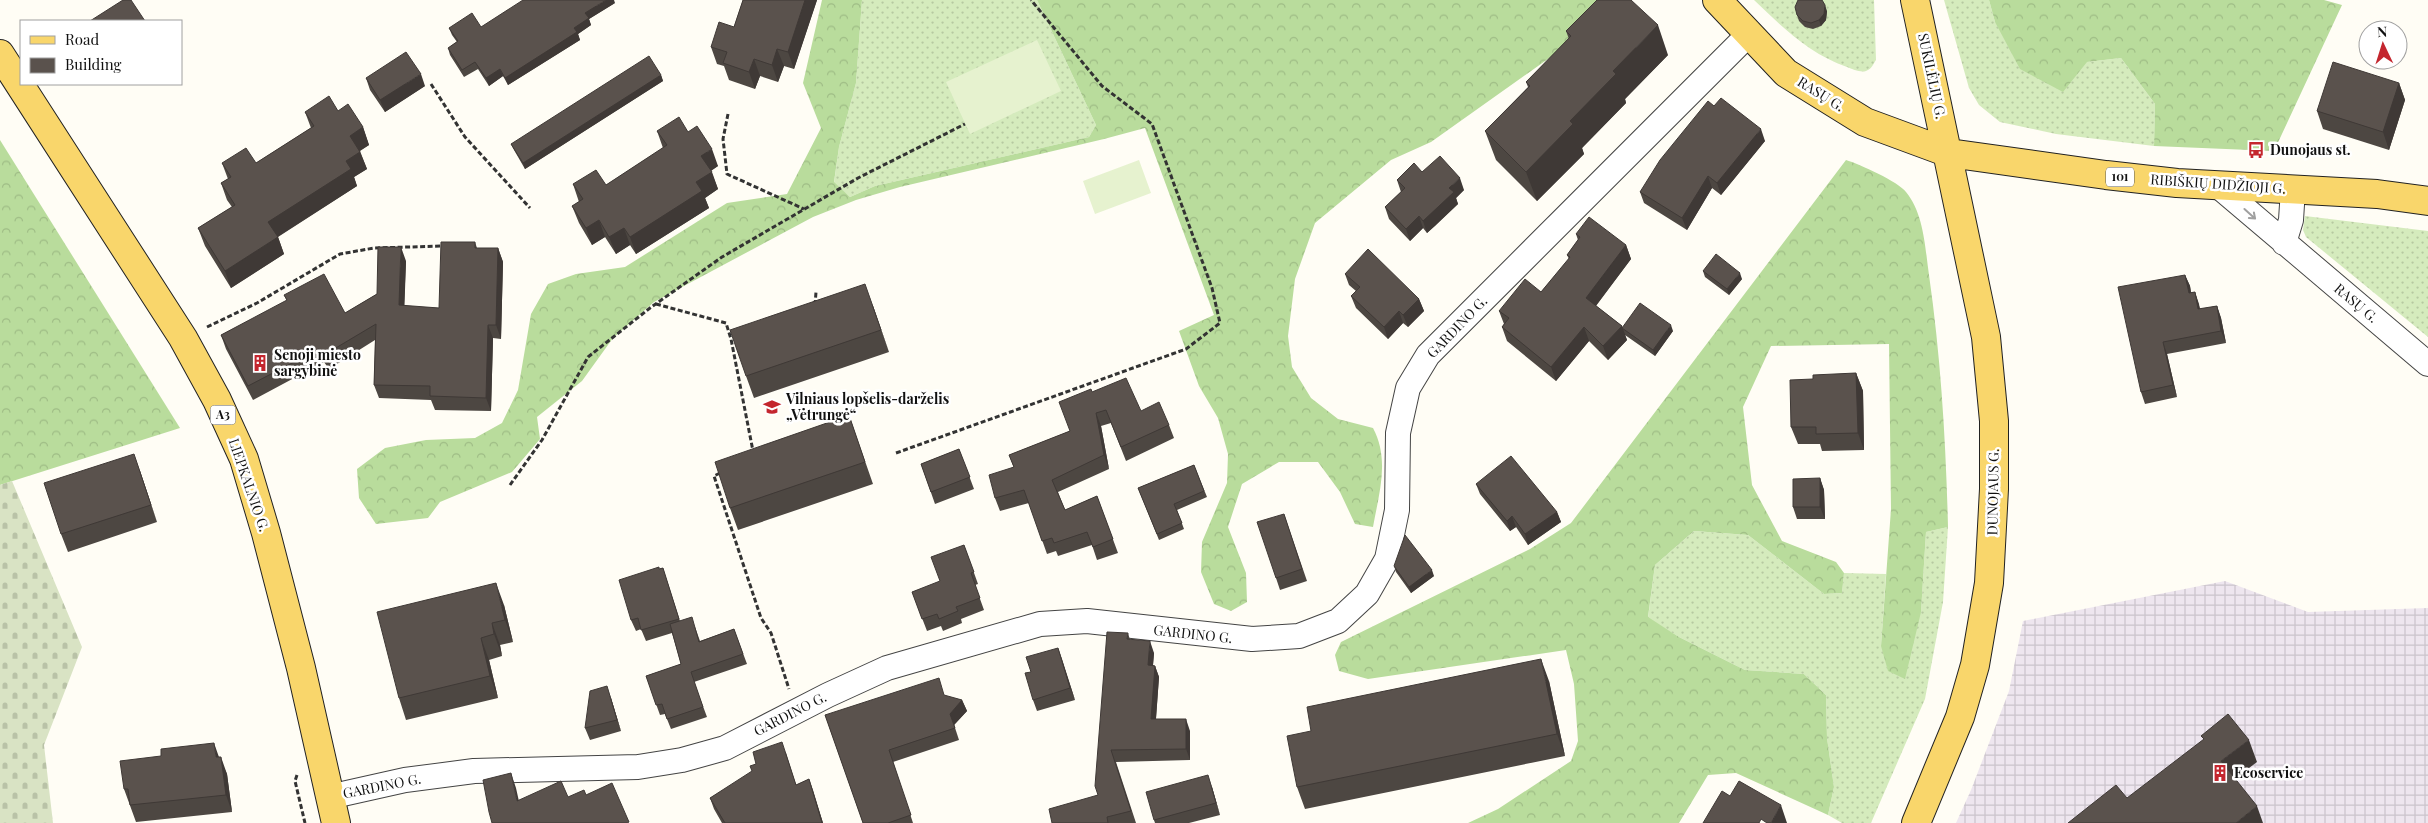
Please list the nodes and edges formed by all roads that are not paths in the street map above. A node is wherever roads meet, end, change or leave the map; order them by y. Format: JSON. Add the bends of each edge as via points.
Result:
{"nodes":[{"id":1,"x":1716,"y":0,"type":"edge"},
{"id":2,"x":1915,"y":0,"type":"edge"},
{"id":3,"x":1749,"y":34,"type":"junction"},
{"id":4,"x":0,"y":54,"type":"edge"},
{"id":5,"x":1948,"y":153,"type":"junction"},
{"id":6,"x":2217,"y":185,"type":"junction"},
{"id":7,"x":2293,"y":189,"type":"junction"},
{"id":8,"x":2428,"y":201,"type":"edge"},
{"id":9,"x":2284,"y":244,"type":"junction"},
{"id":10,"x":2428,"y":364,"type":"edge"},
{"id":11,"x":329,"y":797,"type":"junction"},
{"id":12,"x":336,"y":823,"type":"edge"},
{"id":13,"x":1916,"y":823,"type":"edge"}],
"edges":[{"from":1,"to":3,"type":"main road","name":"RASŲ G.","number":"101"},
{"from":2,"to":5,"type":"main road","name":"SUKILĖLIŲ G."},
{"from":3,"to":5,"type":"main road","name":"RASŲ G.","number":"101","via":[[1786,73],[1865,122]]},
{"from":3,"to":11,"type":"street","name":"GARDINO G.","via":[[1428,355],[1408,388],[1398,433],[1397,510],[1387,559],[1367,594],[1338,621],[1299,636],[1252,639],[1087,621],[1040,624],[887,668],[726,748],[682,760],[638,767],[474,771],[405,780]]},
{"from":4,"to":11,"type":"main road","name":"LIEPKALNIO G.","number":"A3","via":[[183,338],[244,459],[269,543]]},
{"from":5,"to":6,"type":"main road","name":"RIBIŠKIŲ DIDŽIOJI G.","number":"101","via":[[2106,175]]},
{"from":5,"to":13,"type":"main road","name":"DUNOJAUS G.","via":[[1986,336],[1994,421],[1993,508],[1989,583],[1975,665],[1960,717]]},
{"from":6,"to":7,"type":"main road","name":"RIBIŠKIŲ DIDŽIOJI G.","number":"101"},
{"from":6,"to":9,"type":"street","name":"RASŲ G.","one_way":true},
{"from":7,"to":8,"type":"main road","name":"RIBIŠKIŲ DIDŽIOJI G.","number":"101"},
{"from":7,"to":9,"type":"street","via":[[2291,220]]},
{"from":9,"to":10,"type":"street","name":"RASŲ G."},
{"from":11,"to":12,"type":"main road","name":"LIEPKALNIO G.","number":"A3"}]}
